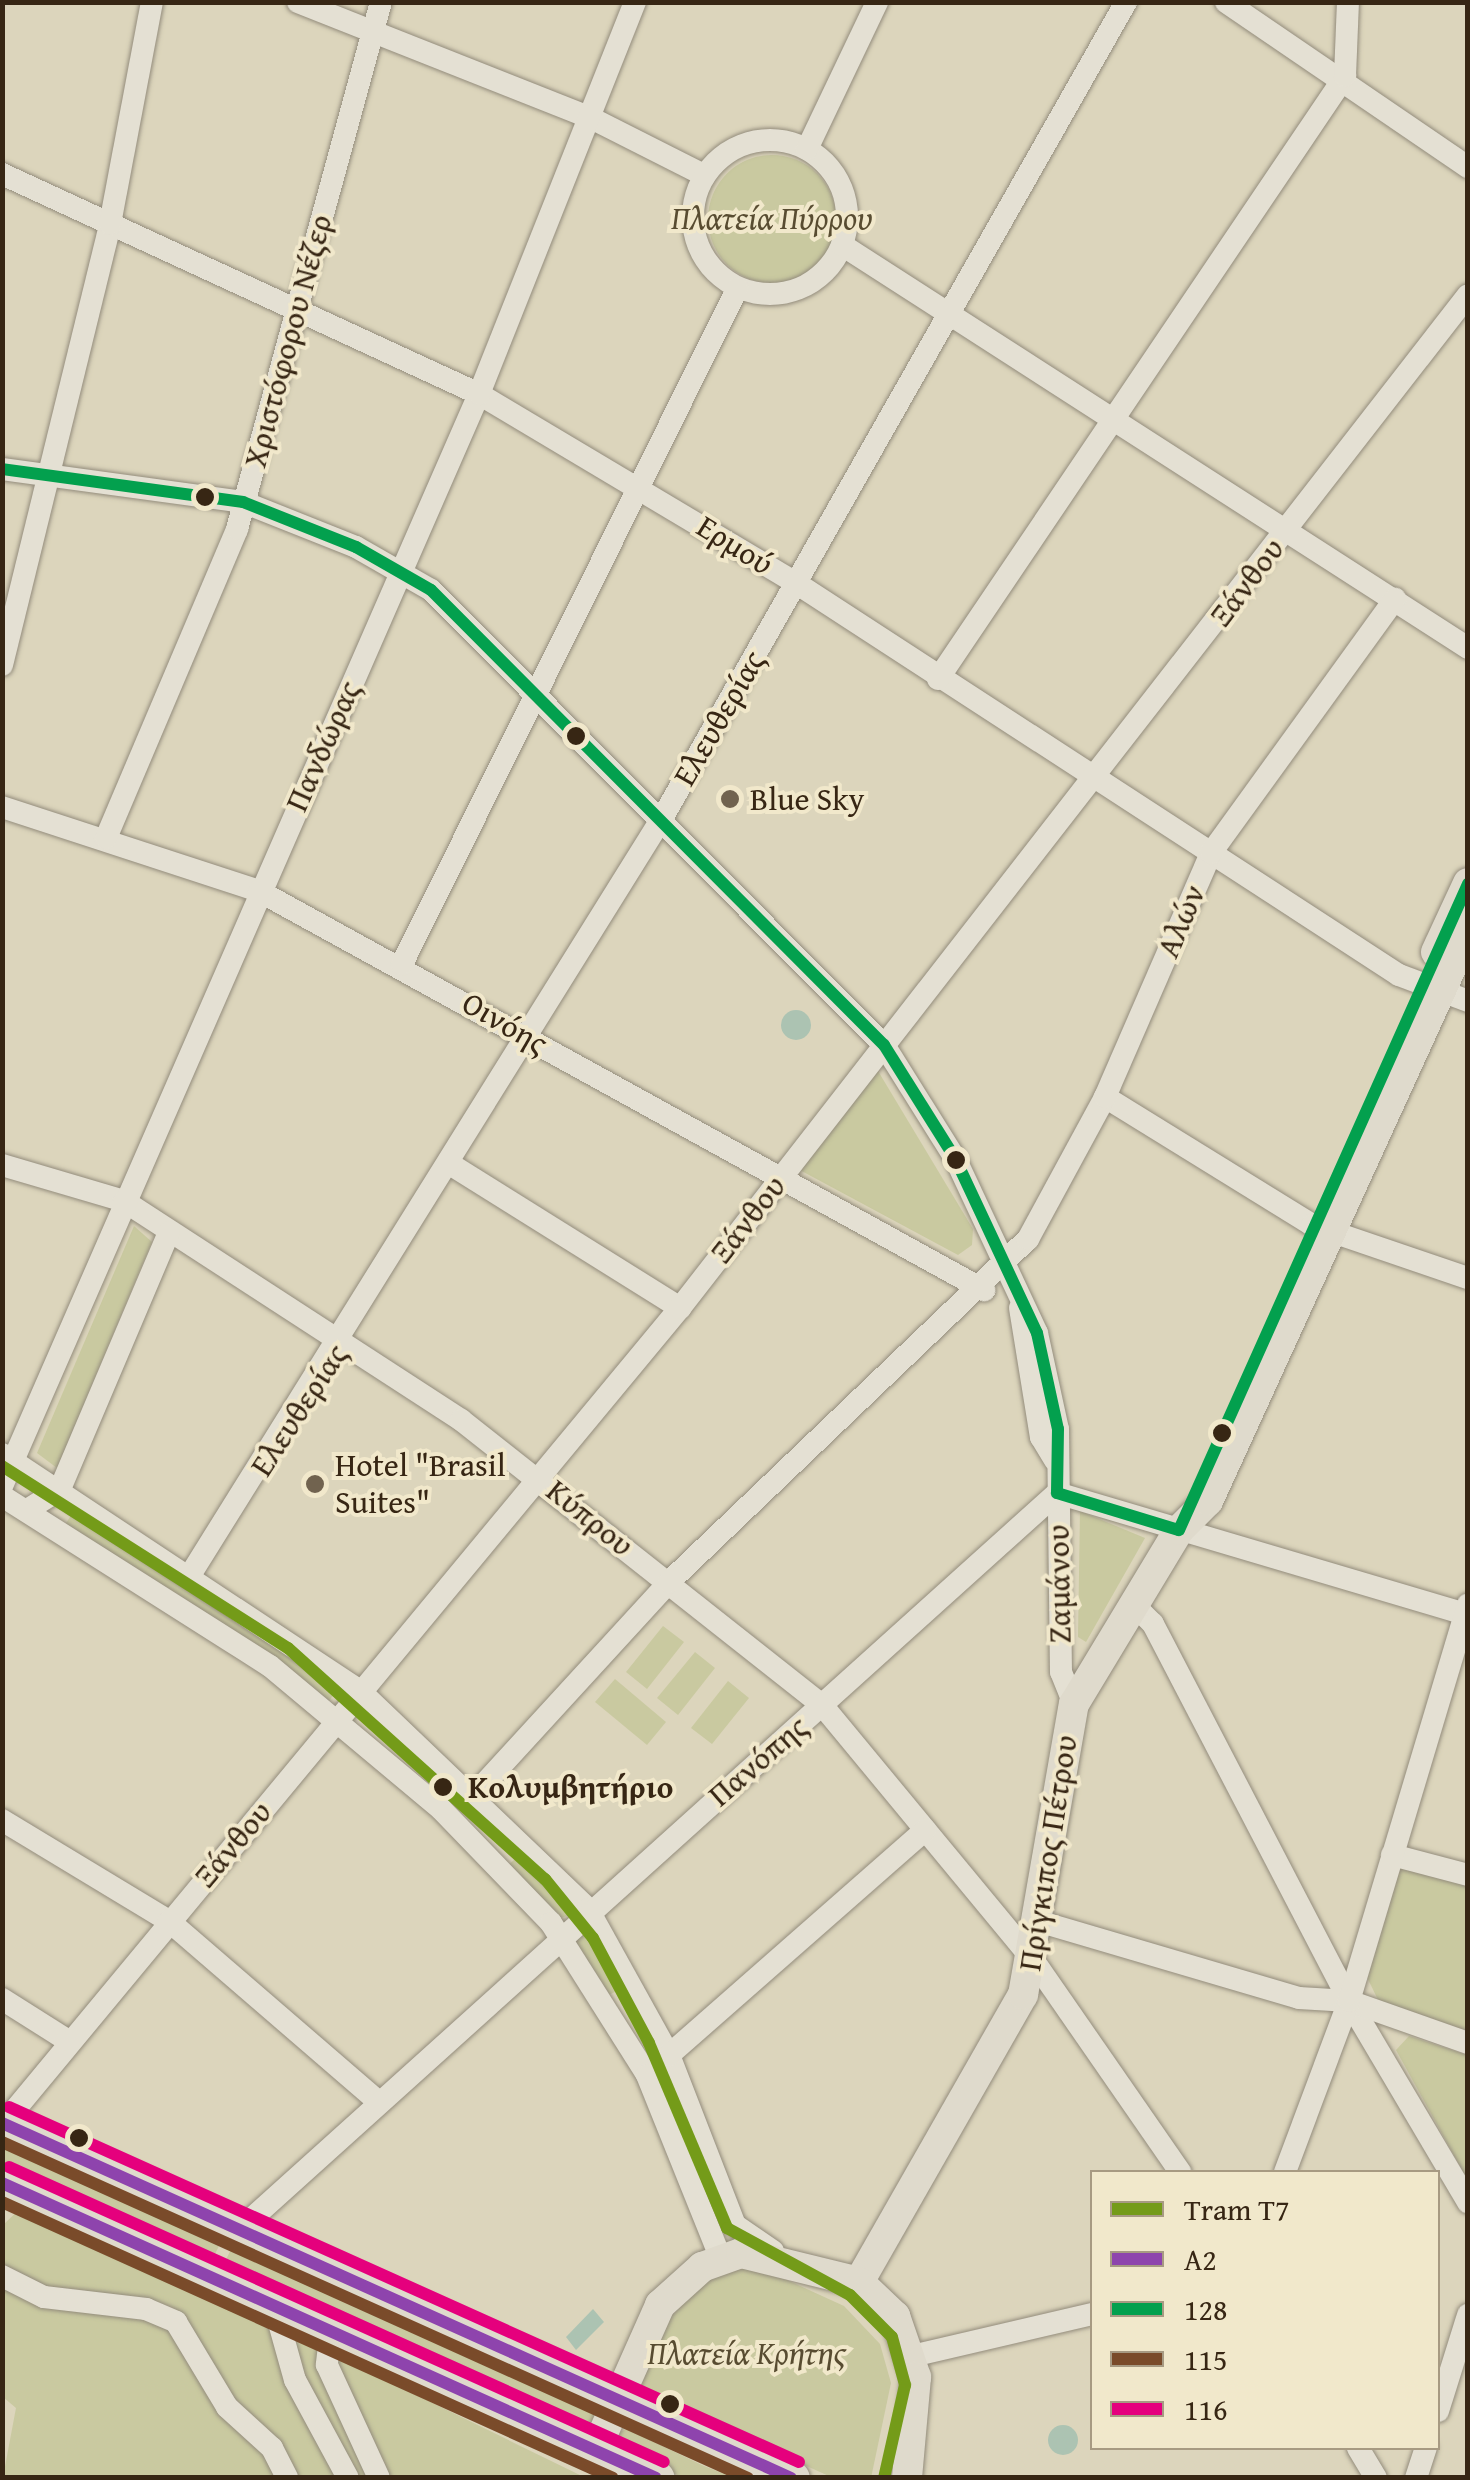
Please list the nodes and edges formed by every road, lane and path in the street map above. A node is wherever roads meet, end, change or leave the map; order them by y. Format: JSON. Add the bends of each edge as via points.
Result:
{"nodes":[{"id":1,"x":152,"y":2,"type":"edge"},
{"id":2,"x":298,"y":2,"type":"edge"},
{"id":3,"x":381,"y":2,"type":"edge"},
{"id":4,"x":635,"y":2,"type":"edge"},
{"id":5,"x":877,"y":2,"type":"edge"},
{"id":6,"x":1126,"y":2,"type":"edge"},
{"id":7,"x":1226,"y":2,"type":"edge"},
{"id":8,"x":1348,"y":2,"type":"edge"},
{"id":9,"x":372,"y":35,"type":"junction"},
{"id":10,"x":1345,"y":76,"type":"junction"},
{"id":11,"x":591,"y":118,"type":"junction"},
{"id":12,"x":807,"y":149,"type":"junction"},
{"id":13,"x":1468,"y":167,"type":"edge"},
{"id":14,"x":2,"y":174,"type":"edge"},
{"id":15,"x":704,"y":175,"type":"junction"},
{"id":16,"x":110,"y":224,"type":"junction"},
{"id":17,"x":842,"y":245,"type":"junction"},
{"id":18,"x":737,"y":289,"type":"junction"},
{"id":19,"x":1468,"y":295,"type":"edge"},
{"id":20,"x":297,"y":310,"type":"junction"},
{"id":21,"x":955,"y":310,"type":"junction"},
{"id":22,"x":480,"y":394,"type":"junction"},
{"id":23,"x":1116,"y":416,"type":"junction"},
{"id":24,"x":2,"y":469,"type":"edge"},
{"id":25,"x":52,"y":477,"type":"junction"},
{"id":26,"x":639,"y":484,"type":"junction"},
{"id":27,"x":244,"y":502,"type":"junction"},
{"id":28,"x":1288,"y":528,"type":"junction"},
{"id":29,"x":399,"y":572,"type":"junction"},
{"id":30,"x":796,"y":584,"type":"junction"},
{"id":31,"x":1395,"y":599,"type":"junction"},
{"id":32,"x":1468,"y":648,"type":"edge"},
{"id":33,"x":2,"y":665,"type":"edge"},
{"id":34,"x":938,"y":678,"type":"junction"},
{"id":35,"x":539,"y":690,"type":"junction"},
{"id":36,"x":1094,"y":784,"type":"junction"},
{"id":37,"x":2,"y":807,"type":"edge"},
{"id":38,"x":664,"y":815,"type":"junction"},
{"id":39,"x":106,"y":838,"type":"junction"},
{"id":40,"x":1210,"y":853,"type":"junction"},
{"id":41,"x":1468,"y":883,"type":"edge"},
{"id":42,"x":259,"y":891,"type":"junction"},
{"id":43,"x":1468,"y":931,"type":"edge"},
{"id":44,"x":402,"y":964,"type":"junction"},
{"id":45,"x":1439,"y":991,"type":"edge"},
{"id":46,"x":529,"y":1037,"type":"junction"},
{"id":47,"x":884,"y":1045,"type":"junction"},
{"id":48,"x":1105,"y":1097,"type":"junction"},
{"id":49,"x":2,"y":1165,"type":"edge"},
{"id":50,"x":453,"y":1166,"type":"junction"},
{"id":51,"x":783,"y":1174,"type":"junction"},
{"id":52,"x":124,"y":1201,"type":"junction"},
{"id":53,"x":1320,"y":1228,"type":"junction"},
{"id":54,"x":169,"y":1232,"type":"junction"},
{"id":55,"x":1005,"y":1264,"type":"junction"},
{"id":56,"x":1468,"y":1278,"type":"edge"},
{"id":57,"x":984,"y":1290,"type":"junction"},
{"id":58,"x":680,"y":1308,"type":"junction"},
{"id":59,"x":343,"y":1343,"type":"junction"},
{"id":60,"x":8,"y":1457,"type":"edge"},
{"id":61,"x":540,"y":1477,"type":"junction"},
{"id":62,"x":2,"y":1486,"type":"edge"},
{"id":63,"x":60,"y":1488,"type":"junction"},
{"id":64,"x":1057,"y":1493,"type":"junction"},
{"id":65,"x":2,"y":1496,"type":"edge"},
{"id":66,"x":27,"y":1510,"type":"junction"},
{"id":67,"x":1179,"y":1530,"type":"junction"},
{"id":68,"x":192,"y":1572,"type":"junction"},
{"id":69,"x":670,"y":1582,"type":"junction"},
{"id":70,"x":1134,"y":1604,"type":"junction"},
{"id":71,"x":1466,"y":1611,"type":"edge"},
{"id":72,"x":358,"y":1690,"type":"junction"},
{"id":73,"x":1074,"y":1704,"type":"junction"},
{"id":74,"x":822,"y":1705,"type":"junction"},
{"id":75,"x":336,"y":1719,"type":"junction"},
{"id":76,"x":475,"y":1794,"type":"junction"},
{"id":77,"x":2,"y":1820,"type":"edge"},
{"id":78,"x":926,"y":1830,"type":"junction"},
{"id":79,"x":1392,"y":1855,"type":"junction"},
{"id":80,"x":1468,"y":1875,"type":"edge"},
{"id":81,"x":588,"y":1909,"type":"junction"},
{"id":82,"x":169,"y":1921,"type":"junction"},
{"id":83,"x":1041,"y":1922,"type":"junction"},
{"id":84,"x":560,"y":1934,"type":"junction"},
{"id":85,"x":1034,"y":1961,"type":"junction"},
{"id":86,"x":2,"y":1999,"type":"edge"},
{"id":87,"x":1348,"y":2001,"type":"junction"},
{"id":88,"x":70,"y":2042,"type":"junction"},
{"id":89,"x":1468,"y":2043,"type":"edge"},
{"id":90,"x":668,"y":2055,"type":"junction"},
{"id":91,"x":375,"y":2099,"type":"junction"},
{"id":92,"x":3,"y":2123,"type":"edge"},
{"id":93,"x":1179,"y":2170,"type":"edge"},
{"id":94,"x":1286,"y":2170,"type":"edge"},
{"id":95,"x":2,"y":2183,"type":"edge"},
{"id":96,"x":1468,"y":2202,"type":"edge"},
{"id":97,"x":238,"y":2231,"type":"junction"},
{"id":98,"x":720,"y":2257,"type":"junction"},
{"id":99,"x":794,"y":2262,"type":"junction"},
{"id":100,"x":2,"y":2276,"type":"edge"},
{"id":101,"x":858,"y":2282,"type":"junction"},
{"id":102,"x":274,"y":2305,"type":"junction"},
{"id":103,"x":1090,"y":2314,"type":"edge"},
{"id":104,"x":1468,"y":2315,"type":"edge"},
{"id":105,"x":332,"y":2330,"type":"junction"},
{"id":106,"x":912,"y":2356,"type":"junction"},
{"id":107,"x":616,"y":2400,"type":"junction"},
{"id":108,"x":1440,"y":2404,"type":"edge"},
{"id":109,"x":596,"y":2450,"type":"junction"},
{"id":110,"x":1359,"y":2450,"type":"edge"},
{"id":111,"x":1425,"y":2450,"type":"edge"},
{"id":112,"x":789,"y":2476,"type":"edge"},
{"id":113,"x":287,"y":2478,"type":"edge"},
{"id":114,"x":348,"y":2478,"type":"edge"},
{"id":115,"x":379,"y":2478,"type":"edge"},
{"id":116,"x":657,"y":2478,"type":"edge"},
{"id":117,"x":906,"y":2478,"type":"edge"},
{"id":118,"x":1376,"y":2478,"type":"edge"},
{"id":119,"x":1416,"y":2478,"type":"edge"}],
"edges":[{"from":1,"to":16,"type":"street"},
{"from":2,"to":9,"type":"street"},
{"from":3,"to":9,"type":"street","name":"Χριστόφορου Νέζερ"},
{"from":4,"to":11,"type":"street","name":"Πανδώρας"},
{"from":5,"to":12,"type":"street"},
{"from":6,"to":21,"type":"street","name":"Ελευθερίας"},
{"from":7,"to":10,"type":"street"},
{"from":8,"to":10,"type":"street"},
{"from":9,"to":11,"type":"street"},
{"from":9,"to":20,"type":"street","name":"Χριστόφορου Νέζερ"},
{"from":10,"to":13,"type":"street"},
{"from":10,"to":23,"type":"street"},
{"from":11,"to":15,"type":"street"},
{"from":11,"to":22,"type":"street","name":"Πανδώρας"},
{"from":12,"to":15,"type":"street","via":[[750,142]]},
{"from":12,"to":17,"type":"street","via":[[843,190]]},
{"from":14,"to":16,"type":"street","name":"Ερμού"},
{"from":15,"to":18,"type":"street","via":[[692,226],[708,263]]},
{"from":16,"to":20,"type":"street","name":"Ερμού"},
{"from":16,"to":25,"type":"street"},
{"from":17,"to":18,"type":"street","via":[[799,289]]},
{"from":17,"to":21,"type":"street"},
{"from":18,"to":26,"type":"street"},
{"from":19,"to":28,"type":"street","name":"Ξάνθου"},
{"from":20,"to":22,"type":"street","name":"Ερμού"},
{"from":20,"to":27,"type":"street","name":"Χριστόφορου Νέζερ"},
{"from":21,"to":23,"type":"street"},
{"from":21,"to":30,"type":"street","name":"Ελευθερίας"},
{"from":22,"to":26,"type":"street","name":"Ερμού"},
{"from":22,"to":29,"type":"street","name":"Πανδώρας"},
{"from":23,"to":28,"type":"street"},
{"from":23,"to":34,"type":"street"},
{"from":24,"to":25,"type":"street","name":"Ζαμάνου"},
{"from":25,"to":27,"type":"street","name":"Ζαμάνου"},
{"from":25,"to":33,"type":"street"},
{"from":26,"to":30,"type":"street","name":"Ερμού"},
{"from":26,"to":35,"type":"street"},
{"from":27,"to":29,"type":"street","name":"Ζαμάνου"},
{"from":27,"to":39,"type":"street","name":"Χριστόφορου Νέζερ"},
{"from":28,"to":31,"type":"street"},
{"from":28,"to":36,"type":"street","name":"Ξάνθου"},
{"from":29,"to":35,"type":"street","name":"Ζαμάνου"},
{"from":29,"to":42,"type":"street","name":"Πανδώρας"},
{"from":30,"to":34,"type":"street","name":"Ερμού"},
{"from":30,"to":38,"type":"street","name":"Ελευθερίας"},
{"from":31,"to":32,"type":"street"},
{"from":31,"to":40,"type":"street","name":"Αλών"},
{"from":34,"to":36,"type":"street","name":"Ερμού"},
{"from":35,"to":38,"type":"street","name":"Ζαμάνου"},
{"from":35,"to":44,"type":"street"},
{"from":36,"to":40,"type":"street","name":"Ερμού"},
{"from":36,"to":47,"type":"street","name":"Ξάνθου"},
{"from":37,"to":39,"type":"street","name":"Οινόης"},
{"from":38,"to":46,"type":"street","name":"Ελευθερίας"},
{"from":38,"to":47,"type":"street","name":"Ζαμάνου"},
{"from":39,"to":42,"type":"street","name":"Οινόης"},
{"from":40,"to":45,"type":"street","name":"Ερμού"},
{"from":40,"to":48,"type":"street","name":"Αλών"},
{"from":41,"to":45,"type":"main road","name":"Πρίγκιπος Πέτρου"},
{"from":42,"to":44,"type":"street","name":"Οινόης"},
{"from":42,"to":52,"type":"street","name":"Πανδώρας"},
{"from":43,"to":45,"type":"main road","name":"Πρίγκιπος Πέτρου"},
{"from":44,"to":46,"type":"street","name":"Οινόης"},
{"from":45,"to":53,"type":"main road","name":"Πρίγκιπος Πέτρου"},
{"from":46,"to":50,"type":"street","name":"Ελευθερίας"},
{"from":46,"to":51,"type":"street","name":"Οινόης"},
{"from":47,"to":51,"type":"street","name":"Ξάνθου"},
{"from":47,"to":55,"type":"street","name":"Ζαμάνου","via":[[956,1158]]},
{"from":48,"to":53,"type":"street"},
{"from":48,"to":55,"type":"street","name":"Αλών","via":[[1028,1239]]},
{"from":49,"to":52,"type":"street","name":"Κύπρου"},
{"from":50,"to":58,"type":"street"},
{"from":50,"to":59,"type":"street","name":"Ελευθερίας"},
{"from":51,"to":57,"type":"street","name":"Οινόης"},
{"from":51,"to":58,"type":"street","name":"Ξάνθου"},
{"from":52,"to":54,"type":"street","name":"Κύπρου"},
{"from":52,"to":60,"type":"street","name":"Πανδώρας"},
{"from":53,"to":56,"type":"street"},
{"from":53,"to":67,"type":"main road","name":"Πρίγκιπος Πέτρου","via":[[1208,1501]]},
{"from":54,"to":59,"type":"street","name":"Κύπρου"},
{"from":54,"to":63,"type":"street"},
{"from":55,"to":57,"type":"street","name":"Αλών"},
{"from":55,"to":64,"type":"street","name":"Ζαμάνου","via":[[1020,1308],[1041,1437],[1056,1460]]},
{"from":57,"to":69,"type":"street","name":"Αλών"},
{"from":58,"to":61,"type":"street","name":"Ξάνθου"},
{"from":59,"to":61,"type":"street","name":"Κύπρου"},
{"from":59,"to":68,"type":"street","name":"Ελευθερίας"},
{"from":60,"to":62,"type":"street","name":"Πανδώρας"},
{"from":60,"to":63,"type":"street"},
{"from":61,"to":69,"type":"street","name":"Κύπρου"},
{"from":61,"to":72,"type":"street","name":"Ξάνθου"},
{"from":63,"to":66,"type":"street"},
{"from":63,"to":68,"type":"street"},
{"from":64,"to":67,"type":"street"},
{"from":64,"to":73,"type":"street","name":"Ζαμάνου","via":[[1061,1672]]},
{"from":64,"to":74,"type":"street","name":"Πανόπης"},
{"from":65,"to":66,"type":"street"},
{"from":66,"to":75,"type":"street"},
{"from":67,"to":70,"type":"main road","name":"Πρίγκιπος Πέτρου"},
{"from":67,"to":71,"type":"street"},
{"from":68,"to":72,"type":"street"},
{"from":69,"to":74,"type":"street","name":"Κύπρου"},
{"from":69,"to":76,"type":"street","name":"Αλών"},
{"from":70,"to":73,"type":"main road","name":"Πρίγκιπος Πέτρου"},
{"from":70,"to":87,"type":"street","via":[[1153,1624]]},
{"from":71,"to":79,"type":"street"},
{"from":72,"to":75,"type":"street","name":"Ξάνθου"},
{"from":72,"to":76,"type":"street"},
{"from":73,"to":83,"type":"main road","name":"Πρίγκιπος Πέτρου"},
{"from":74,"to":78,"type":"street","name":"Κύπρου"},
{"from":74,"to":81,"type":"street","name":"Πανόπης"},
{"from":75,"to":82,"type":"street","name":"Ξάνθου"},
{"from":75,"to":84,"type":"street","via":[[441,1809]]},
{"from":76,"to":81,"type":"street"},
{"from":77,"to":82,"type":"street"},
{"from":78,"to":85,"type":"street","name":"Κύπρου"},
{"from":78,"to":90,"type":"street"},
{"from":79,"to":80,"type":"street"},
{"from":79,"to":87,"type":"street"},
{"from":81,"to":84,"type":"street","name":"Πανόπης"},
{"from":81,"to":90,"type":"street"},
{"from":82,"to":88,"type":"street","name":"Ξάνθου"},
{"from":82,"to":91,"type":"street"},
{"from":83,"to":85,"type":"main road","name":"Πρίγκιπος Πέτρου"},
{"from":83,"to":87,"type":"street","via":[[1299,1998]]},
{"from":84,"to":91,"type":"street","name":"Πανόπης"},
{"from":84,"to":98,"type":"street","via":[[647,2075]]},
{"from":85,"to":93,"type":"street","name":"Κύπρου"},
{"from":85,"to":101,"type":"main road","name":"Πρίγκιπος Πέτρου","via":[[1015,2011]]},
{"from":86,"to":88,"type":"street"},
{"from":87,"to":89,"type":"street"},
{"from":87,"to":94,"type":"street"},
{"from":87,"to":96,"type":"street"},
{"from":88,"to":92,"type":"street","name":"Ξάνθου"},
{"from":90,"to":99,"type":"street","via":[[735,2225]]},
{"from":91,"to":97,"type":"street","name":"Πανόπης"},
{"from":92,"to":97,"type":"highway"},
{"from":95,"to":102,"type":"highway"},
{"from":97,"to":107,"type":"highway"},
{"from":98,"to":99,"type":"main road"},
{"from":98,"to":107,"type":"main road","via":[[660,2305]]},
{"from":99,"to":101,"type":"main road"},
{"from":100,"to":113,"type":"street","via":[[44,2297],[146,2309],[176,2322],[226,2408],[272,2448]]},
{"from":101,"to":106,"type":"main road","via":[[895,2316]]},
{"from":102,"to":105,"type":"highway"},
{"from":102,"to":114,"type":"street","via":[[296,2380]]},
{"from":103,"to":106,"type":"street"},
{"from":104,"to":108,"type":"street"},
{"from":105,"to":109,"type":"highway"},
{"from":105,"to":115,"type":"street","via":[[327,2365]]},
{"from":106,"to":117,"type":"main road"},
{"from":107,"to":109,"type":"main road"},
{"from":107,"to":112,"type":"highway"},
{"from":109,"to":116,"type":"highway"},
{"from":110,"to":118,"type":"street"},
{"from":111,"to":119,"type":"street"}]}
